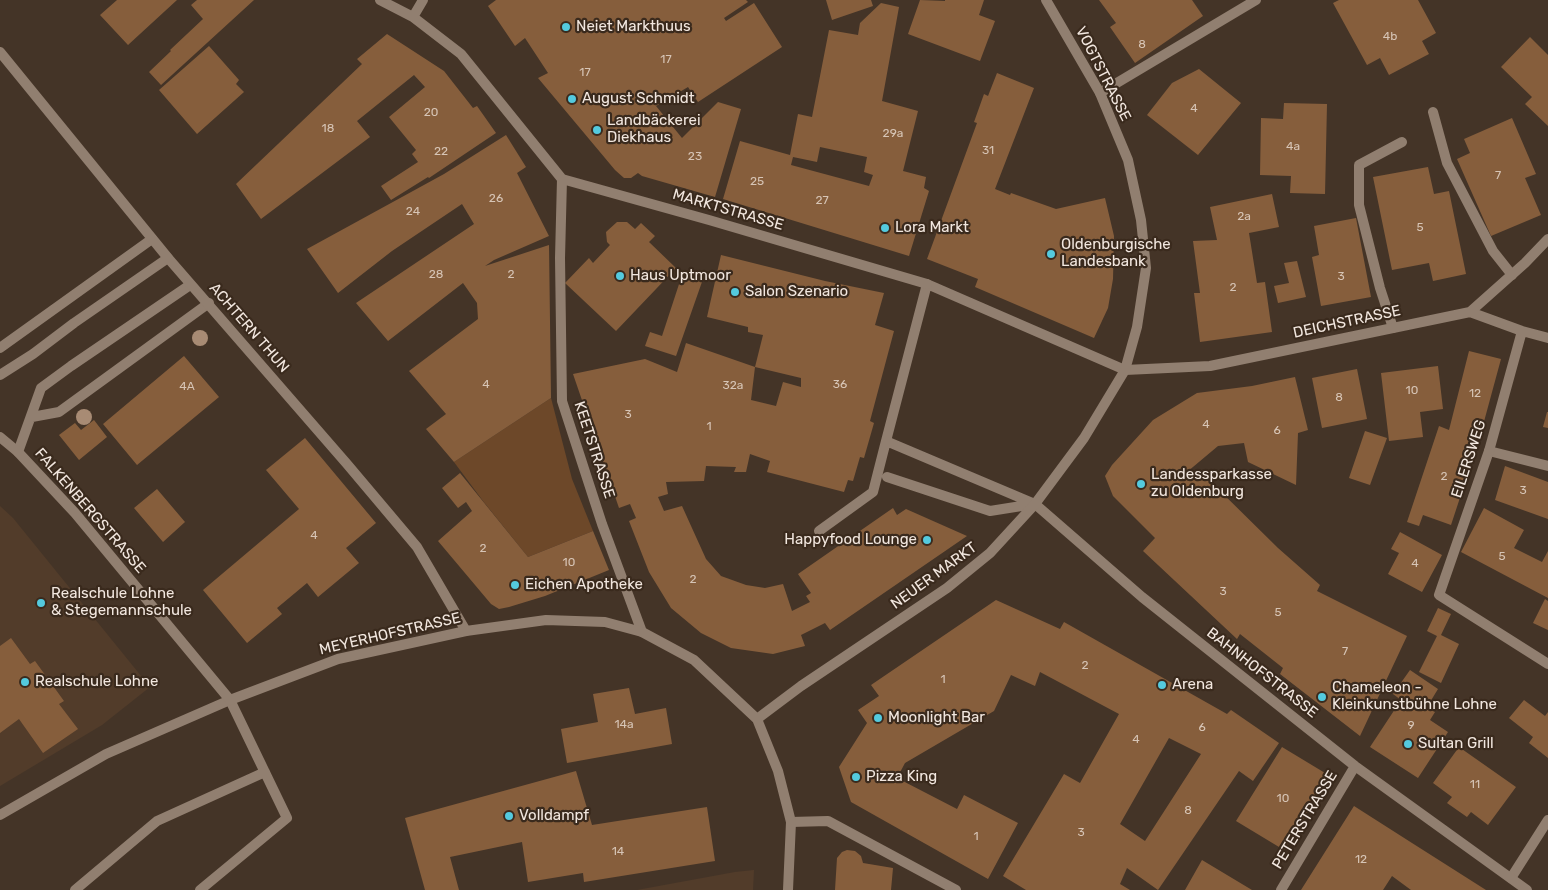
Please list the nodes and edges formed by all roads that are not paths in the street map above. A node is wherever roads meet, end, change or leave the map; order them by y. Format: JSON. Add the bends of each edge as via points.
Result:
{"nodes":[{"id":1,"x":380,"y":0,"type":"edge"},
{"id":2,"x":422,"y":0,"type":"edge"},
{"id":3,"x":1046,"y":0,"type":"edge"},
{"id":4,"x":1256,"y":0,"type":"edge"},
{"id":5,"x":413,"y":17,"type":"junction"},
{"id":6,"x":0,"y":52,"type":"edge"},
{"id":7,"x":1100,"y":94,"type":"junction"},
{"id":8,"x":1433,"y":112,"type":"dead end"},
{"id":9,"x":1402,"y":142,"type":"dead end"},
{"id":10,"x":562,"y":179,"type":"junction"},
{"id":11,"x":152,"y":239,"type":"junction"},
{"id":12,"x":1548,"y":239,"type":"edge"},
{"id":13,"x":168,"y":258,"type":"junction"},
{"id":14,"x":1512,"y":275,"type":"junction"},
{"id":15,"x":927,"y":284,"type":"junction"},
{"id":16,"x":190,"y":285,"type":"junction"},
{"id":17,"x":209,"y":304,"type":"junction"},
{"id":18,"x":1470,"y":312,"type":"junction"},
{"id":19,"x":1394,"y":328,"type":"junction"},
{"id":20,"x":1522,"y":331,"type":"junction"},
{"id":21,"x":1548,"y":338,"type":"edge"},
{"id":22,"x":0,"y":348,"type":"edge"},
{"id":23,"x":1125,"y":370,"type":"junction"},
{"id":24,"x":0,"y":375,"type":"edge"},
{"id":25,"x":32,"y":417,"type":"junction"},
{"id":26,"x":0,"y":437,"type":"edge"},
{"id":27,"x":886,"y":441,"type":"junction"},
{"id":28,"x":1490,"y":451,"type":"junction"},
{"id":29,"x":18,"y":452,"type":"junction"},
{"id":30,"x":1548,"y":466,"type":"edge"},
{"id":31,"x":887,"y":477,"type":"dead end"},
{"id":32,"x":1035,"y":504,"type":"junction"},
{"id":33,"x":819,"y":531,"type":"dead end"},
{"id":34,"x":466,"y":631,"type":"junction"},
{"id":35,"x":642,"y":632,"type":"junction"},
{"id":36,"x":1548,"y":664,"type":"edge"},
{"id":37,"x":230,"y":700,"type":"junction"},
{"id":38,"x":757,"y":719,"type":"junction"},
{"id":39,"x":1355,"y":766,"type":"junction"},
{"id":40,"x":265,"y":772,"type":"junction"},
{"id":41,"x":0,"y":815,"type":"edge"},
{"id":42,"x":1548,"y":820,"type":"edge"},
{"id":43,"x":791,"y":822,"type":"junction"},
{"id":44,"x":1511,"y":878,"type":"junction"},
{"id":45,"x":74,"y":890,"type":"edge"},
{"id":46,"x":200,"y":890,"type":"edge"},
{"id":47,"x":788,"y":890,"type":"edge"},
{"id":48,"x":956,"y":890,"type":"edge"},
{"id":49,"x":1281,"y":890,"type":"edge"},
{"id":50,"x":1527,"y":890,"type":"edge"}],
"edges":[{"from":1,"to":5,"type":"street"},
{"from":2,"to":5,"type":"street"},
{"from":3,"to":7,"type":"street","name":"VOGTSTRASSE"},
{"from":4,"to":7,"type":"street"},
{"from":5,"to":10,"type":"street","via":[[461,54]]},
{"from":6,"to":11,"type":"street","name":"ACHTERN THUN"},
{"from":7,"to":23,"type":"street","name":"VOGTSTRASSE","via":[[1128,160],[1141,220],[1146,268],[1137,328]]},
{"from":8,"to":14,"type":"street","via":[[1447,163],[1493,251]]},
{"from":9,"to":19,"type":"street","via":[[1359,165],[1360,205],[1380,288]]},
{"from":10,"to":15,"type":"street","name":"MARKTSTRASSE"},
{"from":10,"to":35,"type":"street","name":"KEETSTRASSE","via":[[562,400],[602,524]]},
{"from":11,"to":13,"type":"street","name":"ACHTERN THUN"},
{"from":11,"to":22,"type":"street"},
{"from":12,"to":14,"type":"street","name":"DEICHSTRASSE"},
{"from":13,"to":16,"type":"street","name":"ACHTERN THUN"},
{"from":13,"to":24,"type":"street"},
{"from":14,"to":18,"type":"street","name":"DEICHSTRASSE"},
{"from":15,"to":23,"type":"street","name":"MARKTSTRASSE"},
{"from":15,"to":27,"type":"street"},
{"from":16,"to":17,"type":"street","name":"ACHTERN THUN"},
{"from":16,"to":25,"type":"street","via":[[41,388]]},
{"from":17,"to":25,"type":"street","via":[[59,412]]},
{"from":17,"to":34,"type":"street","name":"ACHTERN THUN","via":[[417,547]]},
{"from":18,"to":19,"type":"street","name":"DEICHSTRASSE"},
{"from":18,"to":20,"type":"street"},
{"from":19,"to":23,"type":"street","name":"DEICHSTRASSE","via":[[1210,366]]},
{"from":20,"to":21,"type":"street"},
{"from":20,"to":28,"type":"street","name":"EILERSWEG"},
{"from":23,"to":32,"type":"street","name":"NEUER MARKT","via":[[1084,438]]},
{"from":25,"to":29,"type":"street"},
{"from":26,"to":29,"type":"street","name":"FALKENBERGSTRASSE"},
{"from":27,"to":32,"type":"street","name":"BAHNHOFSTRASSE"},
{"from":27,"to":33,"type":"street","via":[[873,492]]},
{"from":28,"to":30,"type":"street"},
{"from":28,"to":36,"type":"street","name":"EILERSWEG","via":[[1439,595]]},
{"from":29,"to":37,"type":"street","name":"FALKENBERGSTRASSE","via":[[75,513]]},
{"from":31,"to":32,"type":"street","via":[[990,511]]},
{"from":32,"to":38,"type":"street","name":"NEUER MARKT","via":[[990,553],[947,588]]},
{"from":32,"to":39,"type":"street","name":"BAHNHOFSTRASSE","via":[[1142,597]]},
{"from":34,"to":35,"type":"street","name":"MEYERHOFSTRASSE","via":[[546,620],[605,622]]},
{"from":34,"to":37,"type":"street","name":"MEYERHOFSTRASSE","via":[[338,659]]},
{"from":35,"to":38,"type":"street","name":"MEYERHOFSTRASSE","via":[[694,660]]},
{"from":37,"to":40,"type":"street","name":"FALKENBERGSTRASSE"},
{"from":37,"to":41,"type":"street","name":"MEYERHOFSTRASSE","via":[[106,754]]},
{"from":38,"to":43,"type":"street","via":[[778,771]]},
{"from":39,"to":44,"type":"street","name":"BAHNHOFSTRASSE"},
{"from":39,"to":49,"type":"street","name":"PETERSTRASSE"},
{"from":40,"to":45,"type":"street","via":[[157,821]]},
{"from":40,"to":46,"type":"street","name":"FALKENBERGSTRASSE","via":[[287,818]]},
{"from":42,"to":44,"type":"street"},
{"from":43,"to":47,"type":"street"},
{"from":43,"to":48,"type":"street","via":[[828,821]]},
{"from":44,"to":50,"type":"street","name":"BAHNHOFSTRASSE"}]}
